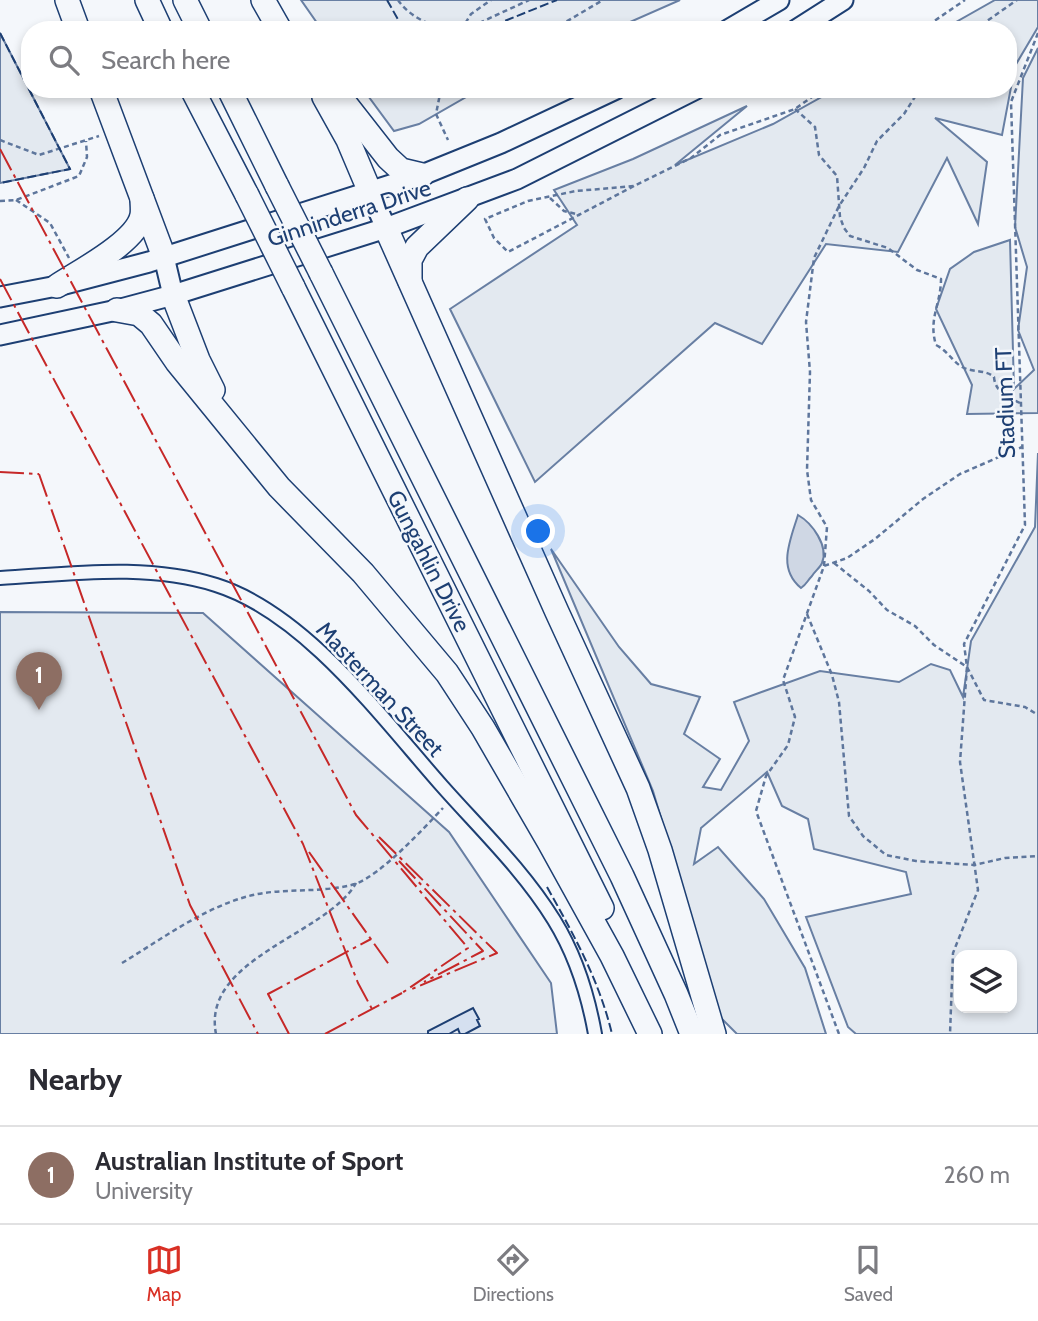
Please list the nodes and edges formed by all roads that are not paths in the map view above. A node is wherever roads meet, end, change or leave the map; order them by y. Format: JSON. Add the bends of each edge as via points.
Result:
{"nodes":[{"id":1,"x":67,"y":0,"type":"edge"},
{"id":2,"x":147,"y":0,"type":"edge"},
{"id":3,"x":185,"y":0,"type":"edge"},
{"id":4,"x":779,"y":0,"type":"edge"},
{"id":5,"x":843,"y":0,"type":"edge"},
{"id":6,"x":75,"y":21,"type":"edge"},
{"id":7,"x":157,"y":21,"type":"edge"},
{"id":8,"x":196,"y":21,"type":"edge"},
{"id":9,"x":743,"y":21,"type":"edge"},
{"id":10,"x":810,"y":21,"type":"edge"},
{"id":11,"x":104,"y":98,"type":"edge"},
{"id":12,"x":197,"y":98,"type":"edge"},
{"id":13,"x":233,"y":98,"type":"edge"},
{"id":14,"x":325,"y":98,"type":"edge"},
{"id":15,"x":341,"y":98,"type":"edge"},
{"id":16,"x":597,"y":98,"type":"edge"},
{"id":17,"x":678,"y":98,"type":"edge"},
{"id":18,"x":422,"y":176,"type":"junction"},
{"id":19,"x":370,"y":192,"type":"junction"},
{"id":20,"x":142,"y":198,"type":"junction"},
{"id":21,"x":467,"y":199,"type":"junction"},
{"id":22,"x":386,"y":228,"type":"junction"},
{"id":23,"x":164,"y":257,"type":"junction"},
{"id":24,"x":410,"y":282,"type":"junction"},
{"id":25,"x":57,"y":286,"type":"junction"},
{"id":26,"x":173,"y":295,"type":"junction"},
{"id":27,"x":0,"y":297,"type":"edge"},
{"id":28,"x":117,"y":310,"type":"junction"},
{"id":29,"x":0,"y":335,"type":"edge"},
{"id":30,"x":233,"y":430,"type":"junction"},
{"id":31,"x":0,"y":578,"type":"edge"},
{"id":32,"x":595,"y":1034,"type":"edge"},
{"id":33,"x":650,"y":1034,"type":"edge"},
{"id":34,"x":662,"y":1034,"type":"edge"},
{"id":35,"x":692,"y":1034,"type":"edge"},
{"id":36,"x":714,"y":1034,"type":"edge"}],
"edges":[{"from":1,"to":6,"type":"highway"},
{"from":2,"to":7,"type":"highway"},
{"from":3,"to":8,"type":"highway"},
{"from":4,"to":9,"type":"main road"},
{"from":5,"to":10,"type":"main road"},
{"from":11,"to":20,"type":"highway"},
{"from":12,"to":34,"type":"highway","name":"Gungahlin Drive","bridge":true},
{"from":13,"to":35,"type":"highway","name":"Gungahlin Drive","bridge":true,"via":[[622,876]]},
{"from":14,"to":19,"type":"highway"},
{"from":15,"to":18,"type":"highway","via":[[388,158],[401,170]]},
{"from":16,"to":18,"type":"main road","name":"Ginninderra Drive"},
{"from":17,"to":21,"type":"main road","name":"Ginninderra Drive","via":[[517,179]]},
{"from":18,"to":19,"type":"main road","name":"Ginninderra Drive"},
{"from":19,"to":22,"type":"main road"},
{"from":19,"to":23,"type":"main road","name":"Ginninderra Drive"},
{"from":20,"to":23,"type":"highway"},
{"from":20,"to":25,"type":"highway","via":[[142,218],[133,231],[106,256]]},
{"from":21,"to":22,"type":"main road","name":"Ginninderra Drive"},
{"from":21,"to":24,"type":"highway","via":[[417,247],[410,260]]},
{"from":22,"to":24,"type":"highway"},
{"from":22,"to":26,"type":"main road","name":"Ginninderra Drive"},
{"from":23,"to":25,"type":"main road","name":"Ginninderra Drive"},
{"from":23,"to":26,"type":"main road"},
{"from":24,"to":36,"type":"highway","via":[[638,788]]},
{"from":25,"to":27,"type":"main road","name":"Ginninderra Drive"},
{"from":26,"to":28,"type":"main road","name":"Ginninderra Drive"},
{"from":26,"to":30,"type":"highway","via":[[198,360]]},
{"from":28,"to":29,"type":"main road","name":"Ginninderra Drive"},
{"from":28,"to":30,"type":"highway","via":[[139,314],[152,324]]},
{"from":30,"to":33,"type":"highway","via":[[447,673],[549,842]]},
{"from":31,"to":32,"type":"street","name":"Masterman Street","via":[[136,571],[179,575],[217,585],[262,605],[306,637],[525,876],[556,923],[585,988]]}]}
